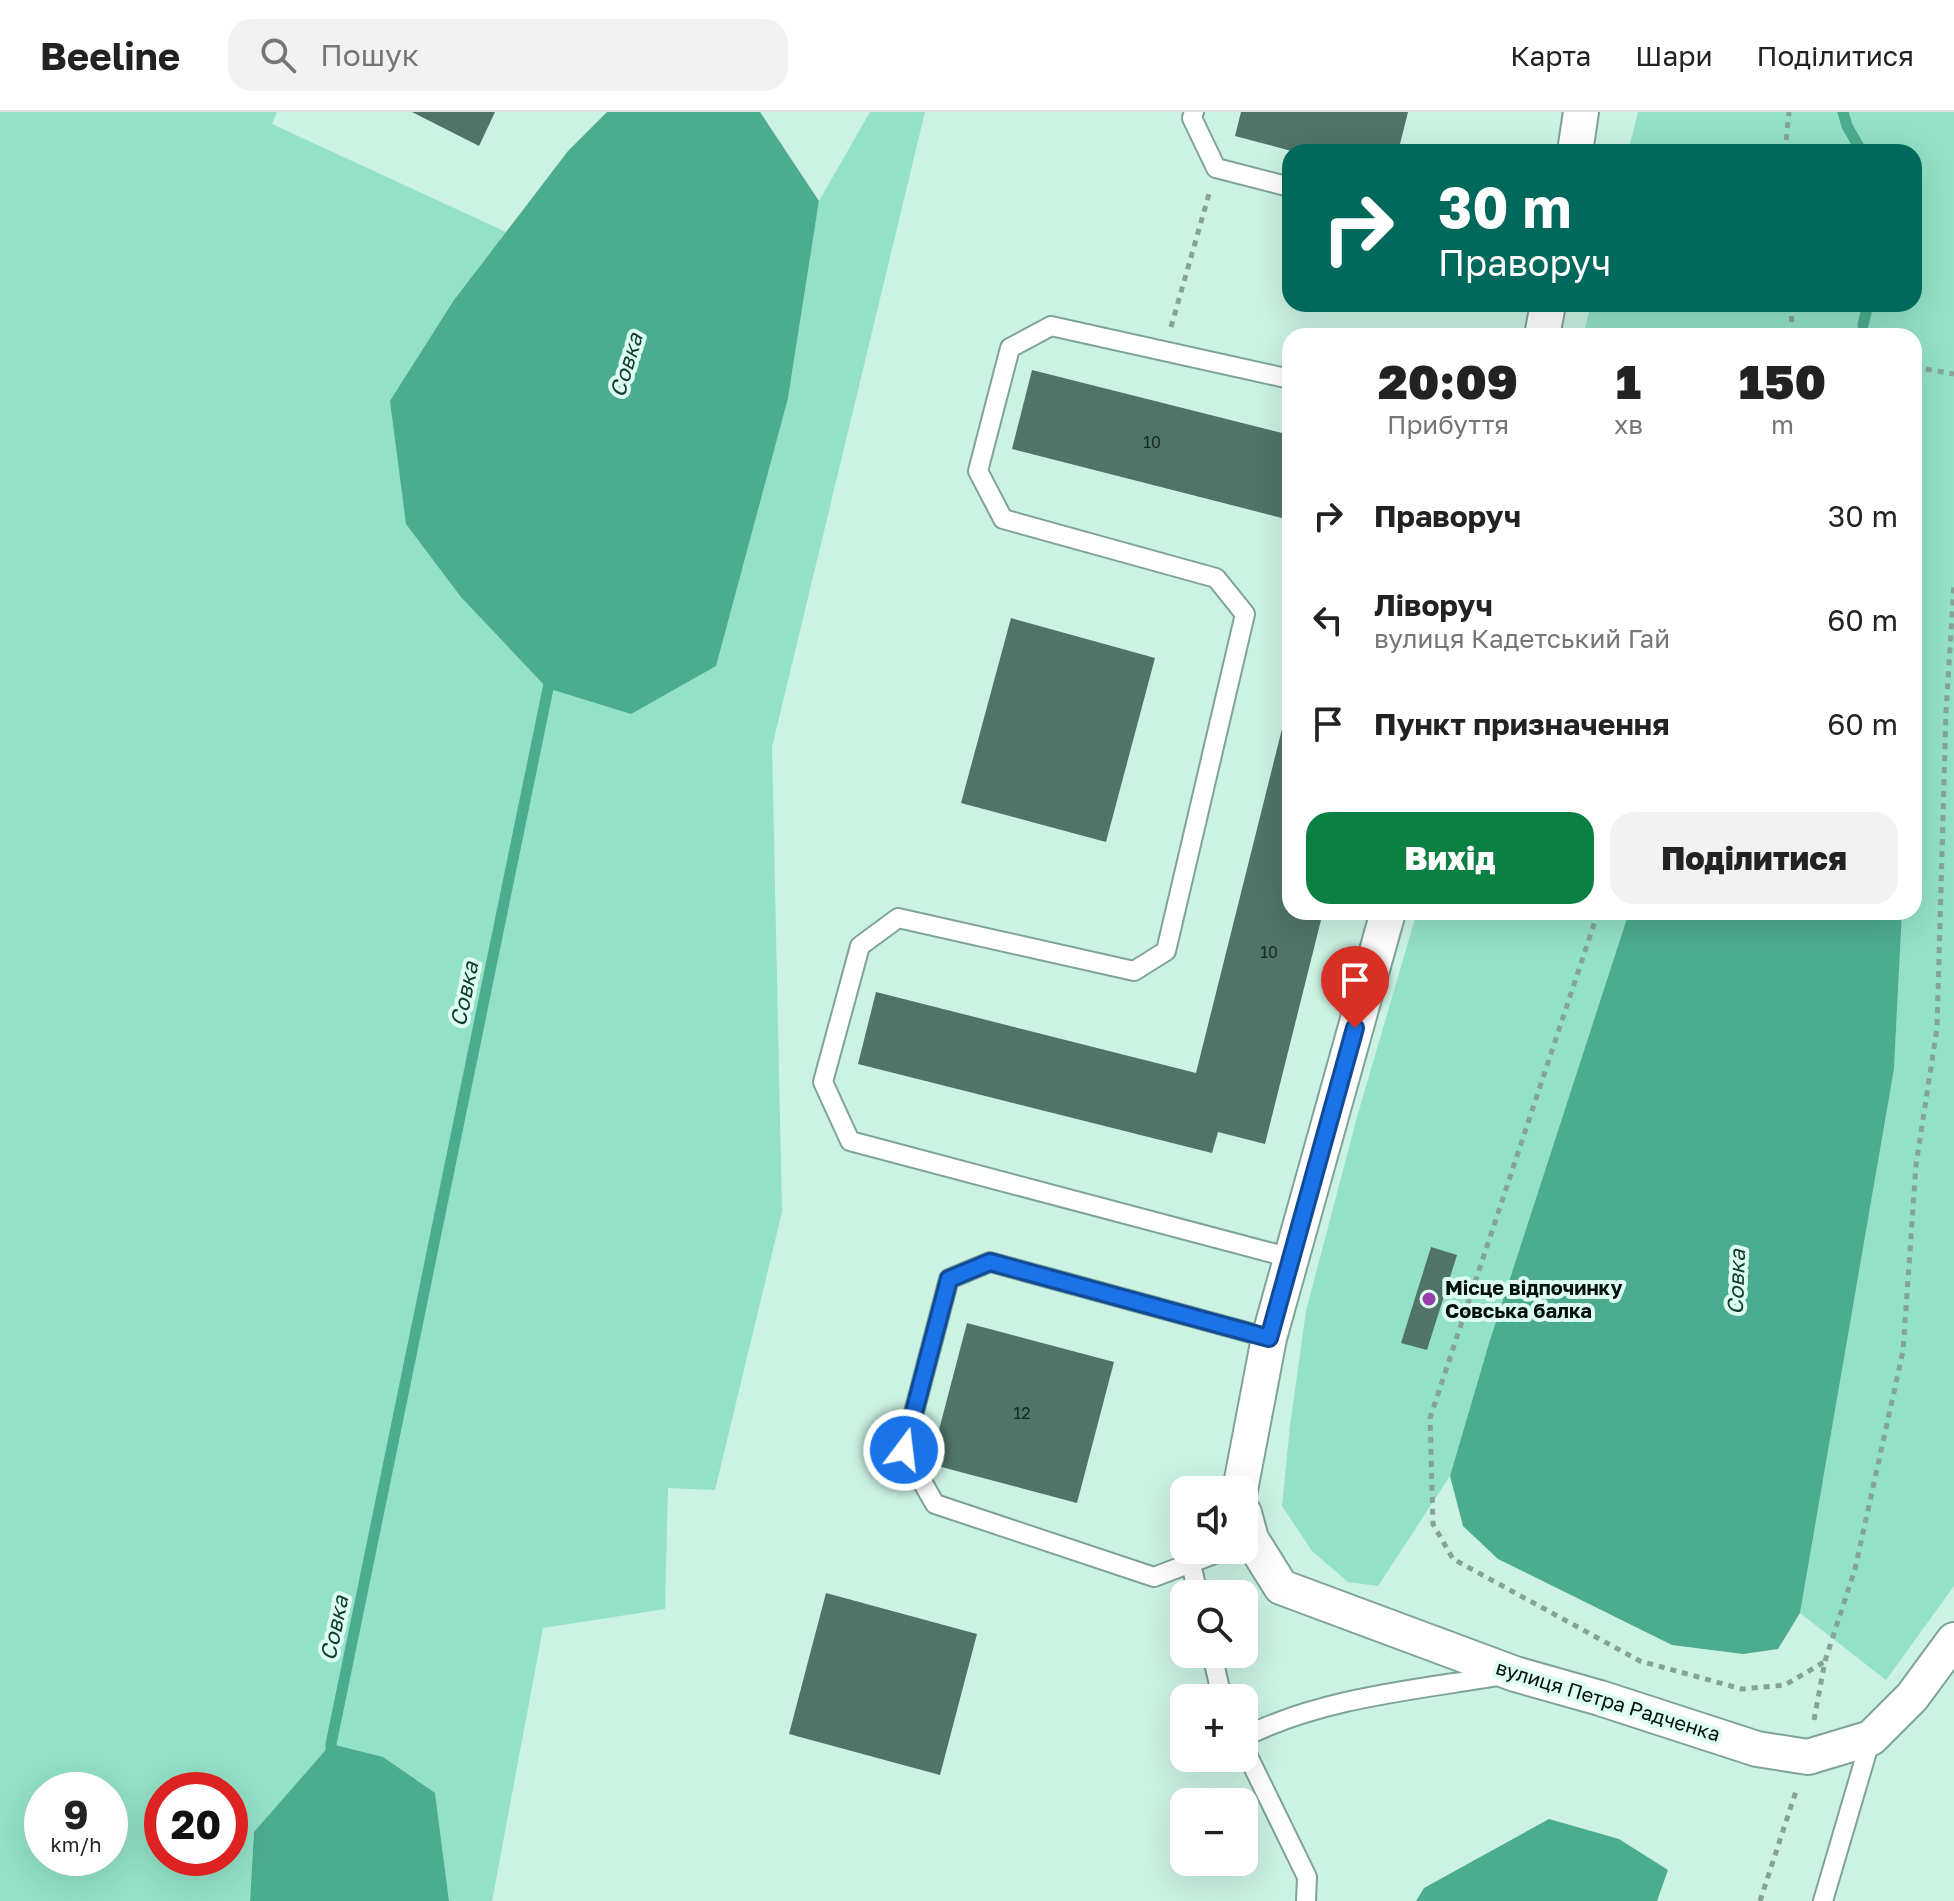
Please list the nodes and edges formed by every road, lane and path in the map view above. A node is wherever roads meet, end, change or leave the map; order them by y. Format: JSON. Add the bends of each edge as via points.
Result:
{"nodes":[{"id":1,"x":1194,"y":112,"type":"edge"},
{"id":2,"x":1581,"y":112,"type":"edge"},
{"id":3,"x":1789,"y":112,"type":"edge"},
{"id":4,"x":1576,"y":144,"type":"edge"},
{"id":5,"x":1786,"y":144,"type":"edge"},
{"id":6,"x":1216,"y":168,"type":"junction"},
{"id":7,"x":1282,"y":185,"type":"edge"},
{"id":8,"x":1164,"y":351,"type":"junction"},
{"id":9,"x":1922,"y":368,"type":"edge"},
{"id":10,"x":1954,"y":374,"type":"edge"},
{"id":11,"x":1282,"y":377,"type":"edge"},
{"id":12,"x":1954,"y":584,"type":"edge"},
{"id":13,"x":1386,"y":920,"type":"edge"},
{"id":14,"x":1595,"y":920,"type":"edge"},
{"id":15,"x":1291,"y":1258,"type":"junction"},
{"id":16,"x":1269,"y":1338,"type":"junction"},
{"id":17,"x":1243,"y":1476,"type":"edge"},
{"id":18,"x":1258,"y":1558,"type":"edge"},
{"id":19,"x":1191,"y":1564,"type":"joint"},
{"id":20,"x":1195,"y":1580,"type":"edge"},
{"id":21,"x":1954,"y":1640,"type":"edge"},
{"id":22,"x":1825,"y":1661,"type":"junction"},
{"id":23,"x":1515,"y":1674,"type":"junction"},
{"id":24,"x":1258,"y":1730,"type":"edge"},
{"id":25,"x":1871,"y":1738,"type":"junction"},
{"id":26,"x":1808,"y":1757,"type":"junction"},
{"id":27,"x":1256,"y":1772,"type":"edge"},
{"id":28,"x":1306,"y":1901,"type":"edge"},
{"id":29,"x":1760,"y":1901,"type":"edge"},
{"id":30,"x":1823,"y":1901,"type":"edge"}],
"edges":[{"from":1,"to":6,"type":"lane","via":[[1192,118]]},
{"from":2,"to":4,"type":"street"},
{"from":3,"to":5,"type":"path"},
{"from":6,"to":7,"type":"lane"},
{"from":6,"to":8,"type":"path"},
{"from":8,"to":11,"type":"lane"},
{"from":8,"to":15,"type":"lane","via":[[1051,326],[1010,348],[978,471],[1003,519],[1216,578],[1245,614],[1166,951],[1134,971],[898,918],[860,946],[823,1082],[850,1141]]},
{"from":9,"to":10,"type":"path"},
{"from":12,"to":22,"type":"path","via":[[1937,1028],[1916,1165],[1903,1351],[1855,1569]]},
{"from":13,"to":15,"type":"street"},
{"from":14,"to":22,"type":"path","via":[[1430,1418],[1433,1524],[1453,1559],[1640,1661],[1742,1689],[1785,1685]]},
{"from":15,"to":16,"type":"street"},
{"from":16,"to":17,"type":"street"},
{"from":16,"to":19,"type":"lane","via":[[990,1262],[949,1279],[904,1450],[935,1504],[1154,1577]]},
{"from":18,"to":23,"type":"street","name":"вулиця Петра Радченка","via":[[1281,1587]]},
{"from":19,"to":20,"type":"lane"},
{"from":21,"to":25,"type":"street","name":"вулиця Петра Радченка","via":[[1912,1697]]},
{"from":22,"to":26,"type":"path"},
{"from":23,"to":24,"type":"lane","via":[[1364,1698]]},
{"from":23,"to":26,"type":"street","name":"вулиця Петра Радченка","via":[[1757,1749]]},
{"from":25,"to":26,"type":"street","name":"вулиця Петра Радченка"},
{"from":25,"to":30,"type":"lane"},
{"from":26,"to":29,"type":"path"},
{"from":27,"to":28,"type":"lane","via":[[1307,1877]]}]}
